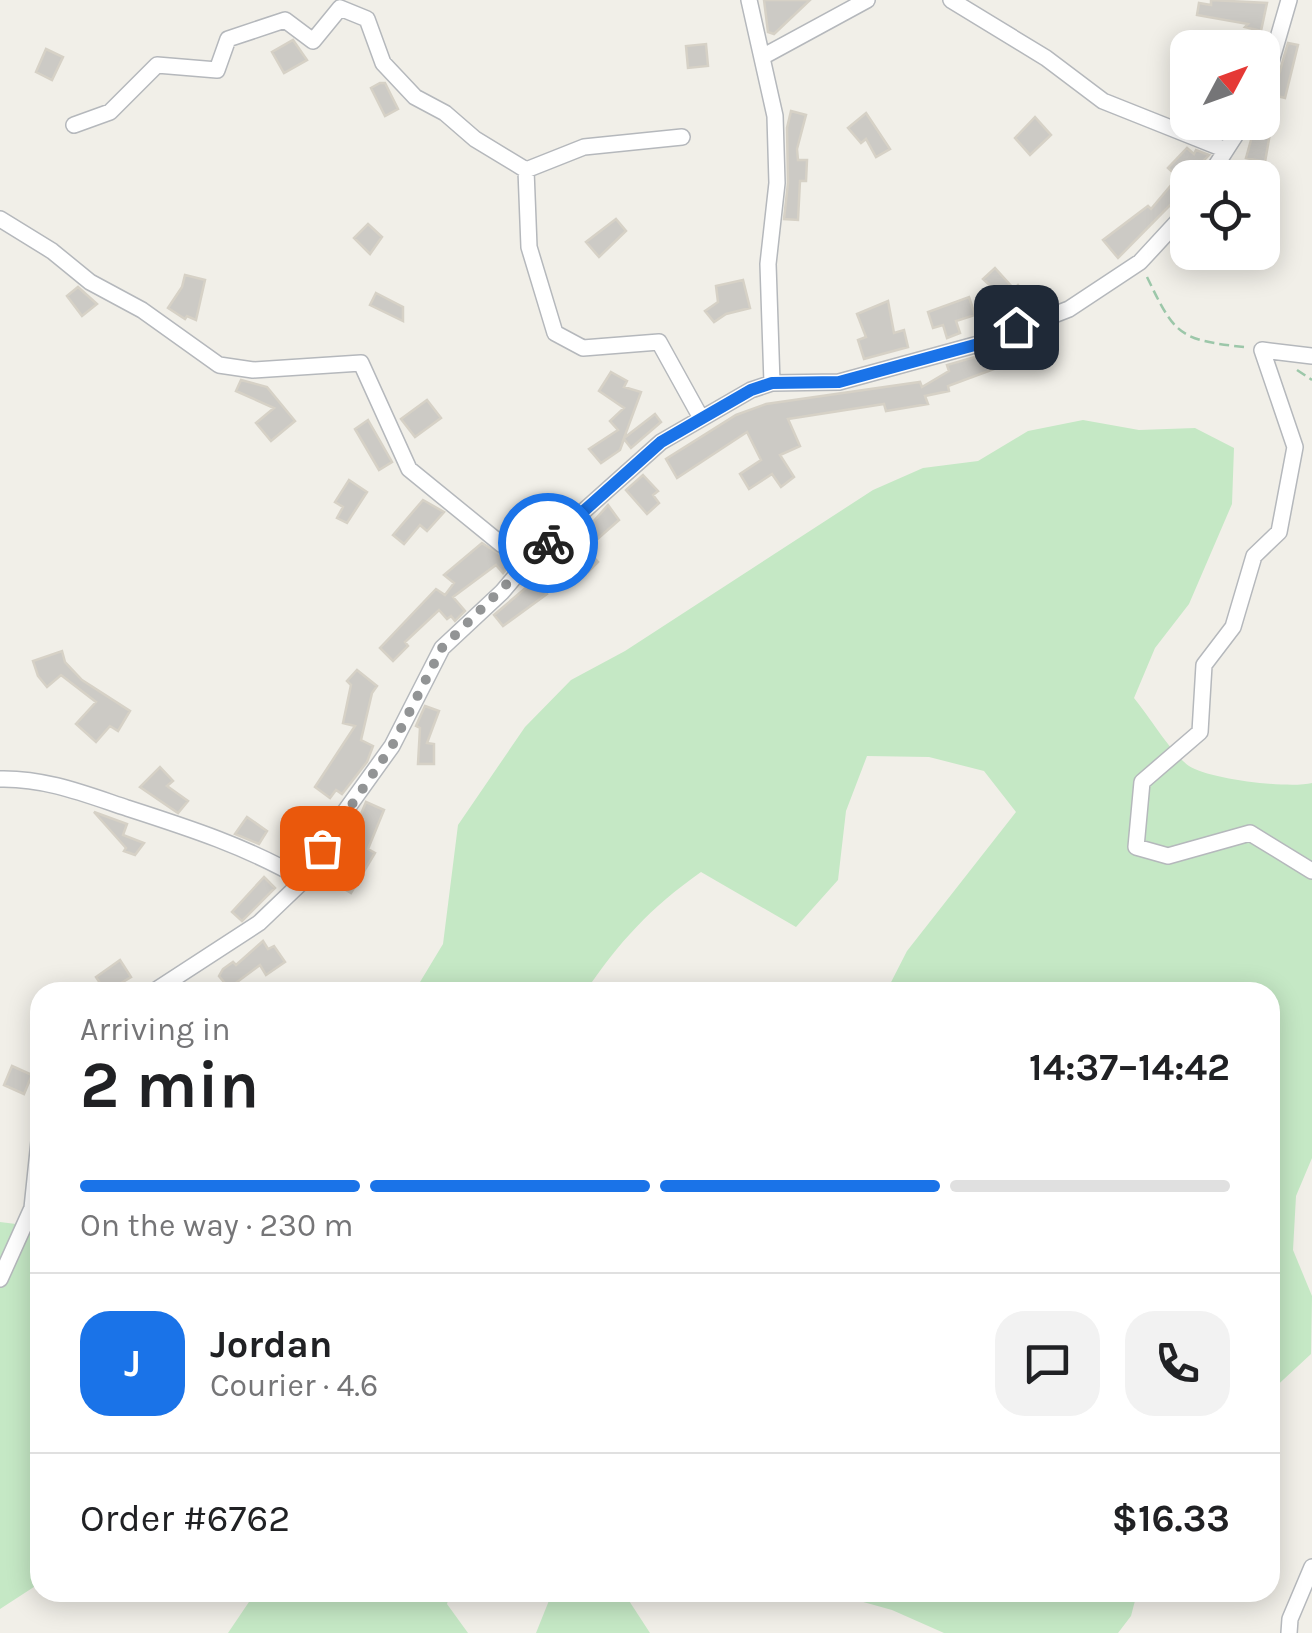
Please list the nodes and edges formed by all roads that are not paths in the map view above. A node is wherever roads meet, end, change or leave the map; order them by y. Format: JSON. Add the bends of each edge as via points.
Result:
{"nodes":[{"id":1,"x":749,"y":0,"type":"edge"},
{"id":2,"x":866,"y":0,"type":"edge"},
{"id":3,"x":951,"y":0,"type":"edge"},
{"id":4,"x":1289,"y":0,"type":"edge"},
{"id":5,"x":1280,"y":31,"type":"edge"},
{"id":6,"x":764,"y":56,"type":"junction"},
{"id":7,"x":74,"y":125,"type":"dead end"},
{"id":8,"x":682,"y":137,"type":"dead end"},
{"id":9,"x":1232,"y":140,"type":"edge"},
{"id":10,"x":1226,"y":150,"type":"junction"},
{"id":11,"x":1220,"y":160,"type":"edge"},
{"id":12,"x":526,"y":170,"type":"junction"},
{"id":13,"x":0,"y":220,"type":"edge"},
{"id":14,"x":1170,"y":230,"type":"edge"},
{"id":15,"x":1312,"y":356,"type":"edge"},
{"id":16,"x":772,"y":383,"type":"junction"},
{"id":17,"x":701,"y":418,"type":"junction"},
{"id":18,"x":530,"y":559,"type":"junction"},
{"id":19,"x":0,"y":779,"type":"edge"},
{"id":20,"x":1312,"y":871,"type":"edge"},
{"id":21,"x":304,"y":880,"type":"junction"},
{"id":22,"x":168,"y":982,"type":"edge"},
{"id":23,"x":30,"y":1212,"type":"edge"},
{"id":24,"x":0,"y":1279,"type":"edge"},
{"id":25,"x":1312,"y":1568,"type":"edge"},
{"id":26,"x":1289,"y":1633,"type":"edge"}],
"edges":[{"from":1,"to":6,"type":"street"},
{"from":2,"to":6,"type":"street"},
{"from":3,"to":10,"type":"street","via":[[1104,101]]},
{"from":4,"to":5,"type":"street"},
{"from":6,"to":16,"type":"street","via":[[776,116],[778,183],[768,264]]},
{"from":7,"to":12,"type":"street","via":[[110,112],[157,66],[218,70],[228,39],[285,20],[313,42],[340,8],[367,20],[384,63],[415,98]]},
{"from":8,"to":12,"type":"street","via":[[584,147]]},
{"from":9,"to":10,"type":"street"},
{"from":10,"to":11,"type":"street"},
{"from":12,"to":17,"type":"street","via":[[529,248],[555,333],[583,348],[659,342]]},
{"from":13,"to":18,"type":"street","via":[[219,365],[253,370],[360,363],[410,469],[500,544]]},
{"from":14,"to":16,"type":"street","via":[[1140,262],[1069,310],[982,343],[839,382]]},
{"from":15,"to":20,"type":"street","via":[[1262,350],[1295,447],[1279,532],[1254,556],[1233,627],[1204,665],[1200,732],[1142,782],[1136,847],[1168,856],[1250,833]]},
{"from":16,"to":17,"type":"street"},
{"from":17,"to":18,"type":"street","via":[[661,442]]},
{"from":18,"to":21,"type":"street","via":[[442,648],[392,746]]},
{"from":19,"to":21,"type":"street","via":[[39,780],[193,829],[262,855]]},
{"from":21,"to":22,"type":"street","via":[[259,923]]},
{"from":23,"to":24,"type":"street"},
{"from":25,"to":26,"type":"street"}]}
